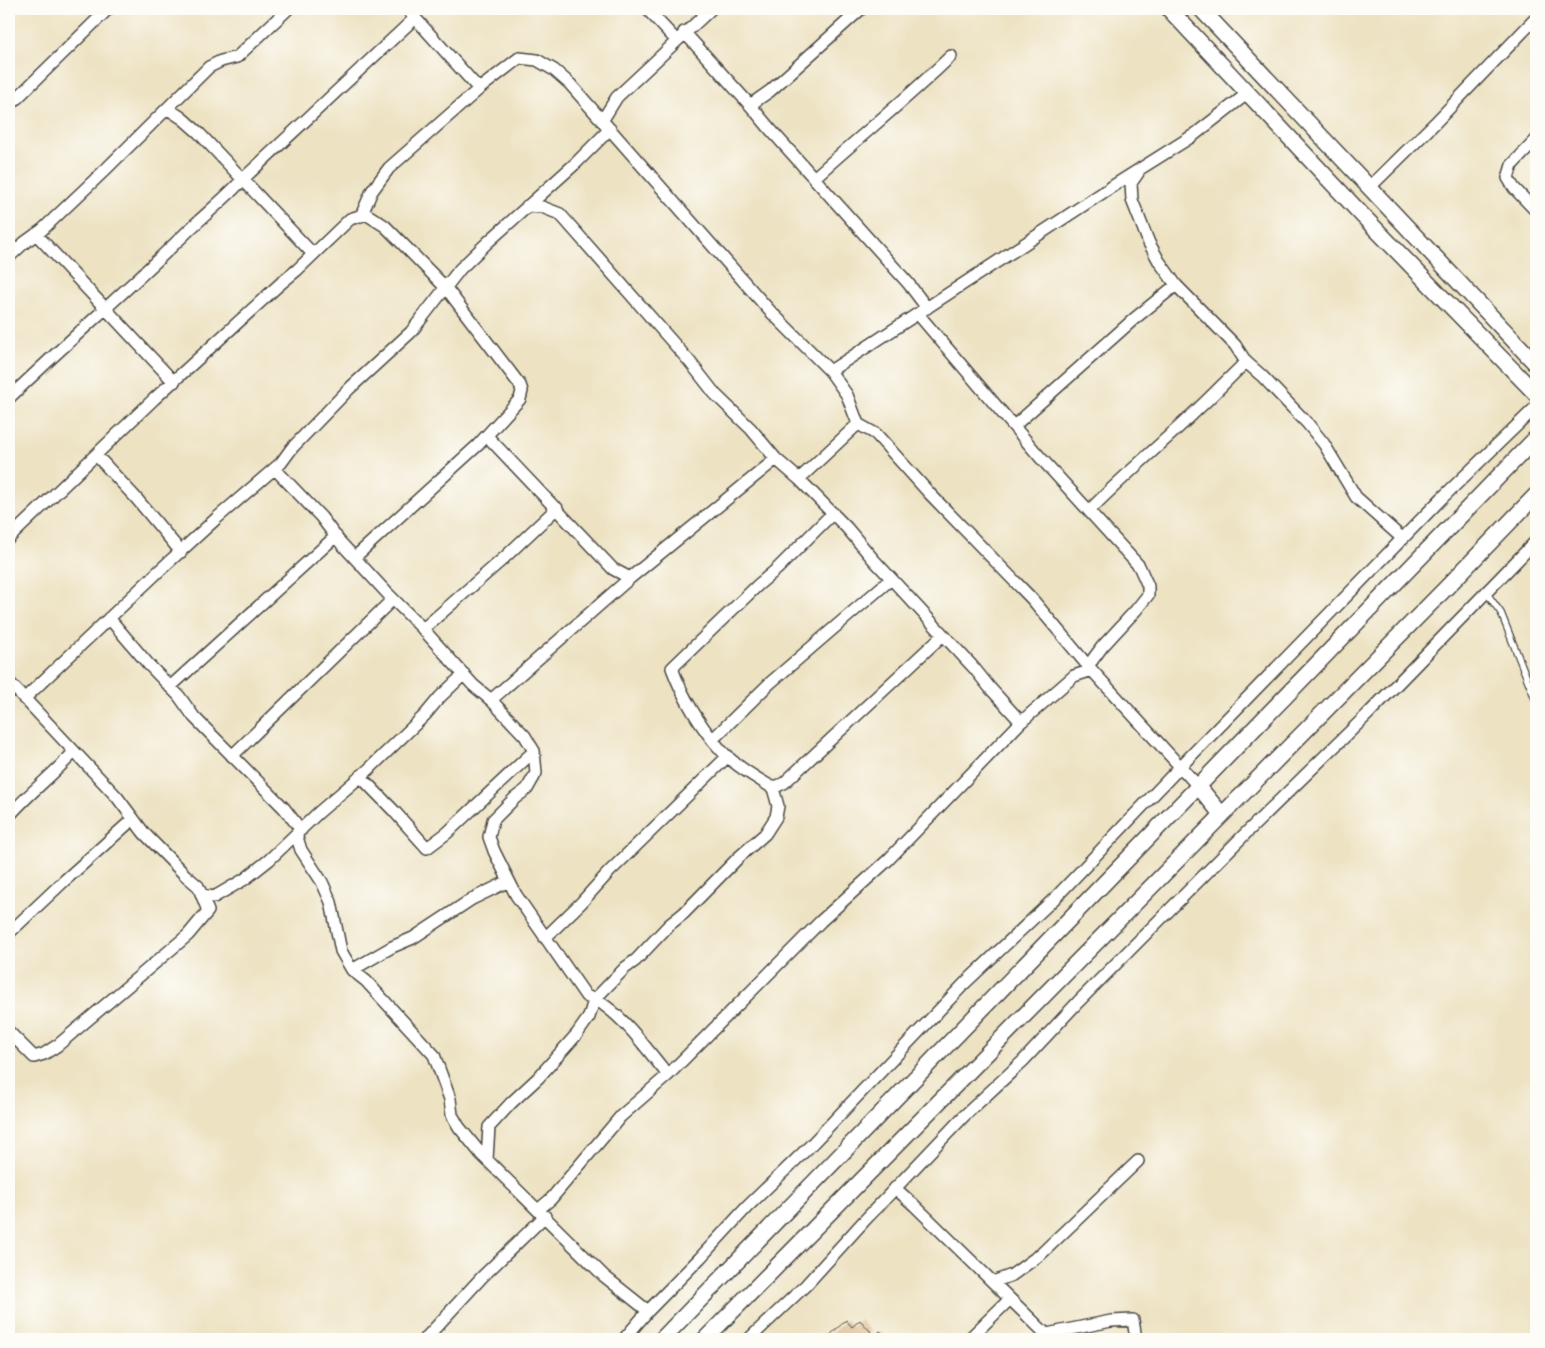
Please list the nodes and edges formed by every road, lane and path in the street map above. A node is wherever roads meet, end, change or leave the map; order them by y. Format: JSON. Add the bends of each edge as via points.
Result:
{"nodes":[{"id":1,"x":108,"y":9,"type":"edge"},
{"id":2,"x":288,"y":9,"type":"edge"},
{"id":3,"x":647,"y":9,"type":"edge"},
{"id":4,"x":711,"y":9,"type":"edge"},
{"id":5,"x":861,"y":9,"type":"edge"},
{"id":6,"x":1169,"y":9,"type":"edge"},
{"id":7,"x":1201,"y":9,"type":"edge"},
{"id":8,"x":411,"y":13,"type":"edge"},
{"id":9,"x":1535,"y":22,"type":"edge"},
{"id":10,"x":680,"y":36,"type":"junction"},
{"id":11,"x":951,"y":56,"type":"dead end"},
{"id":12,"x":1268,"y":80,"type":"junction"},
{"id":13,"x":479,"y":89,"type":"junction"},
{"id":14,"x":1248,"y":94,"type":"junction"},
{"id":15,"x":750,"y":105,"type":"junction"},
{"id":16,"x":9,"y":106,"type":"edge"},
{"id":17,"x":168,"y":109,"type":"junction"},
{"id":18,"x":606,"y":125,"type":"junction"},
{"id":19,"x":1536,"y":140,"type":"edge"},
{"id":20,"x":1140,"y":170,"type":"junction"},
{"id":21,"x":243,"y":178,"type":"junction"},
{"id":22,"x":814,"y":178,"type":"junction"},
{"id":23,"x":1370,"y":187,"type":"junction"},
{"id":24,"x":527,"y":206,"type":"junction"},
{"id":25,"x":1536,"y":211,"type":"edge"},
{"id":26,"x":361,"y":216,"type":"junction"},
{"id":27,"x":36,"y":234,"type":"junction"},
{"id":28,"x":313,"y":254,"type":"junction"},
{"id":29,"x":9,"y":258,"type":"edge"},
{"id":30,"x":1176,"y":285,"type":"junction"},
{"id":31,"x":446,"y":288,"type":"junction"},
{"id":32,"x":106,"y":308,"type":"junction"},
{"id":33,"x":922,"y":312,"type":"junction"},
{"id":34,"x":1246,"y":362,"type":"junction"},
{"id":35,"x":1536,"y":364,"type":"edge"},
{"id":36,"x":830,"y":371,"type":"junction"},
{"id":37,"x":174,"y":382,"type":"junction"},
{"id":38,"x":1536,"y":394,"type":"edge"},
{"id":39,"x":9,"y":398,"type":"edge"},
{"id":40,"x":1536,"y":408,"type":"edge"},
{"id":41,"x":858,"y":424,"type":"junction"},
{"id":42,"x":1014,"y":426,"type":"junction"},
{"id":43,"x":487,"y":436,"type":"junction"},
{"id":44,"x":1536,"y":438,"type":"edge"},
{"id":45,"x":96,"y":455,"type":"junction"},
{"id":46,"x":776,"y":459,"type":"junction"},
{"id":47,"x":275,"y":469,"type":"junction"},
{"id":48,"x":799,"y":479,"type":"junction"},
{"id":49,"x":1536,"y":495,"type":"edge"},
{"id":50,"x":556,"y":508,"type":"junction"},
{"id":51,"x":1088,"y":511,"type":"junction"},
{"id":52,"x":833,"y":513,"type":"junction"},
{"id":53,"x":336,"y":536,"type":"junction"},
{"id":54,"x":9,"y":538,"type":"edge"},
{"id":55,"x":1403,"y":539,"type":"junction"},
{"id":56,"x":1536,"y":541,"type":"edge"},
{"id":57,"x":181,"y":552,"type":"junction"},
{"id":58,"x":355,"y":557,"type":"junction"},
{"id":59,"x":630,"y":578,"type":"junction"},
{"id":60,"x":892,"y":578,"type":"junction"},
{"id":61,"x":1486,"y":592,"type":"junction"},
{"id":62,"x":393,"y":599,"type":"junction"},
{"id":63,"x":109,"y":618,"type":"junction"},
{"id":64,"x":423,"y":629,"type":"junction"},
{"id":65,"x":943,"y":635,"type":"junction"},
{"id":66,"x":1090,"y":668,"type":"junction"},
{"id":67,"x":464,"y":674,"type":"junction"},
{"id":68,"x":9,"y":682,"type":"edge"},
{"id":69,"x":170,"y":687,"type":"junction"},
{"id":70,"x":24,"y":699,"type":"junction"},
{"id":71,"x":491,"y":700,"type":"junction"},
{"id":72,"x":1536,"y":701,"type":"edge"},
{"id":73,"x":1021,"y":722,"type":"junction"},
{"id":74,"x":713,"y":739,"type":"junction"},
{"id":75,"x":534,"y":751,"type":"junction"},
{"id":76,"x":74,"y":752,"type":"junction"},
{"id":77,"x":232,"y":756,"type":"junction"},
{"id":78,"x":728,"y":756,"type":"junction"},
{"id":79,"x":1180,"y":766,"type":"junction"},
{"id":80,"x":360,"y":776,"type":"junction"},
{"id":81,"x":1198,"y":786,"type":"junction"},
{"id":82,"x":773,"y":788,"type":"junction"},
{"id":83,"x":1222,"y":815,"type":"junction"},
{"id":84,"x":9,"y":816,"type":"edge"},
{"id":85,"x":133,"y":819,"type":"junction"},
{"id":86,"x":299,"y":832,"type":"junction"},
{"id":87,"x":509,"y":881,"type":"junction"},
{"id":88,"x":202,"y":895,"type":"junction"},
{"id":89,"x":9,"y":933,"type":"edge"},
{"id":90,"x":545,"y":938,"type":"junction"},
{"id":91,"x":352,"y":970,"type":"junction"},
{"id":92,"x":594,"y":1000,"type":"junction"},
{"id":93,"x":9,"y":1032,"type":"edge"},
{"id":94,"x":668,"y":1075,"type":"junction"},
{"id":95,"x":487,"y":1159,"type":"junction"},
{"id":96,"x":1138,"y":1161,"type":"dead end"},
{"id":97,"x":895,"y":1188,"type":"junction"},
{"id":98,"x":542,"y":1213,"type":"junction"},
{"id":99,"x":993,"y":1282,"type":"junction"},
{"id":100,"x":1010,"y":1299,"type":"junction"},
{"id":101,"x":648,"y":1311,"type":"junction"},
{"id":102,"x":1049,"y":1337,"type":"edge"},
{"id":103,"x":425,"y":1339,"type":"edge"},
{"id":104,"x":624,"y":1339,"type":"edge"},
{"id":105,"x":662,"y":1339,"type":"edge"},
{"id":106,"x":705,"y":1339,"type":"edge"},
{"id":107,"x":750,"y":1339,"type":"edge"},
{"id":108,"x":969,"y":1339,"type":"edge"},
{"id":109,"x":1136,"y":1339,"type":"edge"}],
"edges":[{"from":1,"to":16,"type":"street"},
{"from":2,"to":17,"type":"street","via":[[237,57],[209,67]]},
{"from":3,"to":10,"type":"street"},
{"from":4,"to":10,"type":"street"},
{"from":5,"to":15,"type":"street"},
{"from":6,"to":14,"type":"street"},
{"from":7,"to":12,"type":"street"},
{"from":8,"to":13,"type":"street"},
{"from":8,"to":21,"type":"street"},
{"from":9,"to":23,"type":"street"},
{"from":10,"to":15,"type":"street"},
{"from":10,"to":18,"type":"street","via":[[616,97]]},
{"from":11,"to":22,"type":"street"},
{"from":12,"to":14,"type":"street"},
{"from":12,"to":23,"type":"street"},
{"from":13,"to":18,"type":"street","via":[[519,58],[537,60],[570,84]]},
{"from":13,"to":26,"type":"street","via":[[389,168],[372,190]]},
{"from":14,"to":20,"type":"street","via":[[1194,136]]},
{"from":14,"to":38,"type":"street"},
{"from":15,"to":22,"type":"street"},
{"from":17,"to":21,"type":"street","via":[[200,134]]},
{"from":17,"to":27,"type":"street"},
{"from":18,"to":24,"type":"street","via":[[576,163]]},
{"from":18,"to":36,"type":"street","via":[[763,304]]},
{"from":19,"to":25,"type":"street","via":[[1512,165],[1508,178]]},
{"from":20,"to":30,"type":"street","via":[[1131,183],[1132,200],[1149,243]]},
{"from":20,"to":33,"type":"street"},
{"from":21,"to":28,"type":"street"},
{"from":21,"to":32,"type":"street"},
{"from":22,"to":33,"type":"street","via":[[908,283]]},
{"from":23,"to":35,"type":"street"},
{"from":24,"to":31,"type":"street","via":[[460,269]]},
{"from":24,"to":46,"type":"street","via":[[542,207],[560,214],[715,394],[751,428]]},
{"from":26,"to":28,"type":"street","via":[[350,219]]},
{"from":26,"to":31,"type":"street","via":[[366,214],[385,226]]},
{"from":27,"to":29,"type":"street"},
{"from":27,"to":32,"type":"street"},
{"from":28,"to":37,"type":"street"},
{"from":30,"to":34,"type":"street","via":[[1235,345]]},
{"from":30,"to":42,"type":"street"},
{"from":31,"to":43,"type":"street","via":[[522,391],[520,399]]},
{"from":31,"to":47,"type":"street","via":[[411,332],[350,388]]},
{"from":32,"to":37,"type":"street"},
{"from":32,"to":39,"type":"street"},
{"from":33,"to":36,"type":"street"},
{"from":33,"to":42,"type":"street"},
{"from":34,"to":51,"type":"street"},
{"from":34,"to":55,"type":"street","via":[[1319,437],[1356,497]]},
{"from":36,"to":41,"type":"street","via":[[847,395]]},
{"from":37,"to":45,"type":"street"},
{"from":40,"to":55,"type":"street"},
{"from":41,"to":48,"type":"street"},
{"from":41,"to":66,"type":"street","via":[[876,434],[1032,599]]},
{"from":42,"to":51,"type":"street"},
{"from":43,"to":50,"type":"street"},
{"from":43,"to":58,"type":"street"},
{"from":44,"to":81,"type":"street"},
{"from":45,"to":54,"type":"street"},
{"from":45,"to":57,"type":"street"},
{"from":46,"to":48,"type":"street"},
{"from":46,"to":59,"type":"street"},
{"from":47,"to":53,"type":"street"},
{"from":47,"to":57,"type":"street"},
{"from":48,"to":52,"type":"street"},
{"from":49,"to":83,"type":"street"},
{"from":50,"to":59,"type":"street","via":[[613,570]]},
{"from":50,"to":64,"type":"street"},
{"from":51,"to":66,"type":"street","via":[[1139,566],[1148,586],[1148,595],[1102,647]]},
{"from":52,"to":60,"type":"street"},
{"from":52,"to":74,"type":"street","via":[[672,668]]},
{"from":53,"to":58,"type":"street"},
{"from":53,"to":69,"type":"street"},
{"from":55,"to":79,"type":"street"},
{"from":56,"to":61,"type":"street"},
{"from":57,"to":63,"type":"street"},
{"from":58,"to":62,"type":"street"},
{"from":59,"to":71,"type":"street"},
{"from":60,"to":65,"type":"street"},
{"from":60,"to":74,"type":"street","via":[[770,683]]},
{"from":61,"to":72,"type":"lane","via":[[1500,613]]},
{"from":61,"to":97,"type":"street"},
{"from":62,"to":64,"type":"street"},
{"from":62,"to":77,"type":"street"},
{"from":63,"to":69,"type":"street"},
{"from":63,"to":70,"type":"street"},
{"from":64,"to":67,"type":"street"},
{"from":65,"to":73,"type":"street"},
{"from":65,"to":82,"type":"street","via":[[806,764]]},
{"from":66,"to":73,"type":"street","via":[[1074,676]]},
{"from":66,"to":79,"type":"street"},
{"from":67,"to":71,"type":"street"},
{"from":67,"to":80,"type":"street"},
{"from":68,"to":70,"type":"street"},
{"from":69,"to":77,"type":"street"},
{"from":70,"to":76,"type":"street"},
{"from":71,"to":75,"type":"street","via":[[525,736]]},
{"from":73,"to":94,"type":"street","via":[[888,860],[821,921]]},
{"from":74,"to":78,"type":"street"},
{"from":75,"to":80,"type":"street","via":[[427,848]]},
{"from":75,"to":87,"type":"street","via":[[536,773],[527,789],[493,820],[489,837]]},
{"from":76,"to":84,"type":"street"},
{"from":76,"to":85,"type":"street","via":[[117,797]]},
{"from":77,"to":86,"type":"street","via":[[284,808]]},
{"from":78,"to":82,"type":"street"},
{"from":78,"to":90,"type":"street"},
{"from":79,"to":81,"type":"street"},
{"from":79,"to":101,"type":"street"},
{"from":80,"to":86,"type":"street"},
{"from":81,"to":83,"type":"street"},
{"from":81,"to":105,"type":"street"},
{"from":82,"to":92,"type":"street","via":[[778,806],[776,817],[765,834]]},
{"from":83,"to":106,"type":"street"},
{"from":85,"to":88,"type":"street","via":[[198,886]]},
{"from":85,"to":89,"type":"street"},
{"from":86,"to":88,"type":"street","via":[[245,879],[214,897]]},
{"from":86,"to":91,"type":"street","via":[[301,850],[331,902],[340,951]]},
{"from":87,"to":90,"type":"street"},
{"from":87,"to":91,"type":"street","via":[[472,899],[413,938]]},
{"from":88,"to":93,"type":"street","via":[[208,911],[188,935],[58,1045],[34,1057]]},
{"from":90,"to":92,"type":"street","via":[[586,996]]},
{"from":91,"to":95,"type":"street","via":[[372,987],[434,1055],[450,1099],[452,1115]]},
{"from":92,"to":94,"type":"street","via":[[603,1004],[638,1038]]},
{"from":92,"to":95,"type":"street","via":[[589,1017],[577,1034],[489,1127]]},
{"from":94,"to":98,"type":"street","via":[[621,1116]]},
{"from":95,"to":98,"type":"street"},
{"from":96,"to":99,"type":"street","via":[[1041,1254],[1012,1275]]},
{"from":97,"to":99,"type":"street"},
{"from":97,"to":107,"type":"street","via":[[806,1285]]},
{"from":98,"to":101,"type":"street","via":[[604,1276]]},
{"from":98,"to":103,"type":"street"},
{"from":99,"to":100,"type":"street"},
{"from":100,"to":102,"type":"street"},
{"from":100,"to":108,"type":"street"},
{"from":101,"to":104,"type":"street"},
{"from":102,"to":109,"type":"street","via":[[1111,1321],[1133,1320]]}]}
